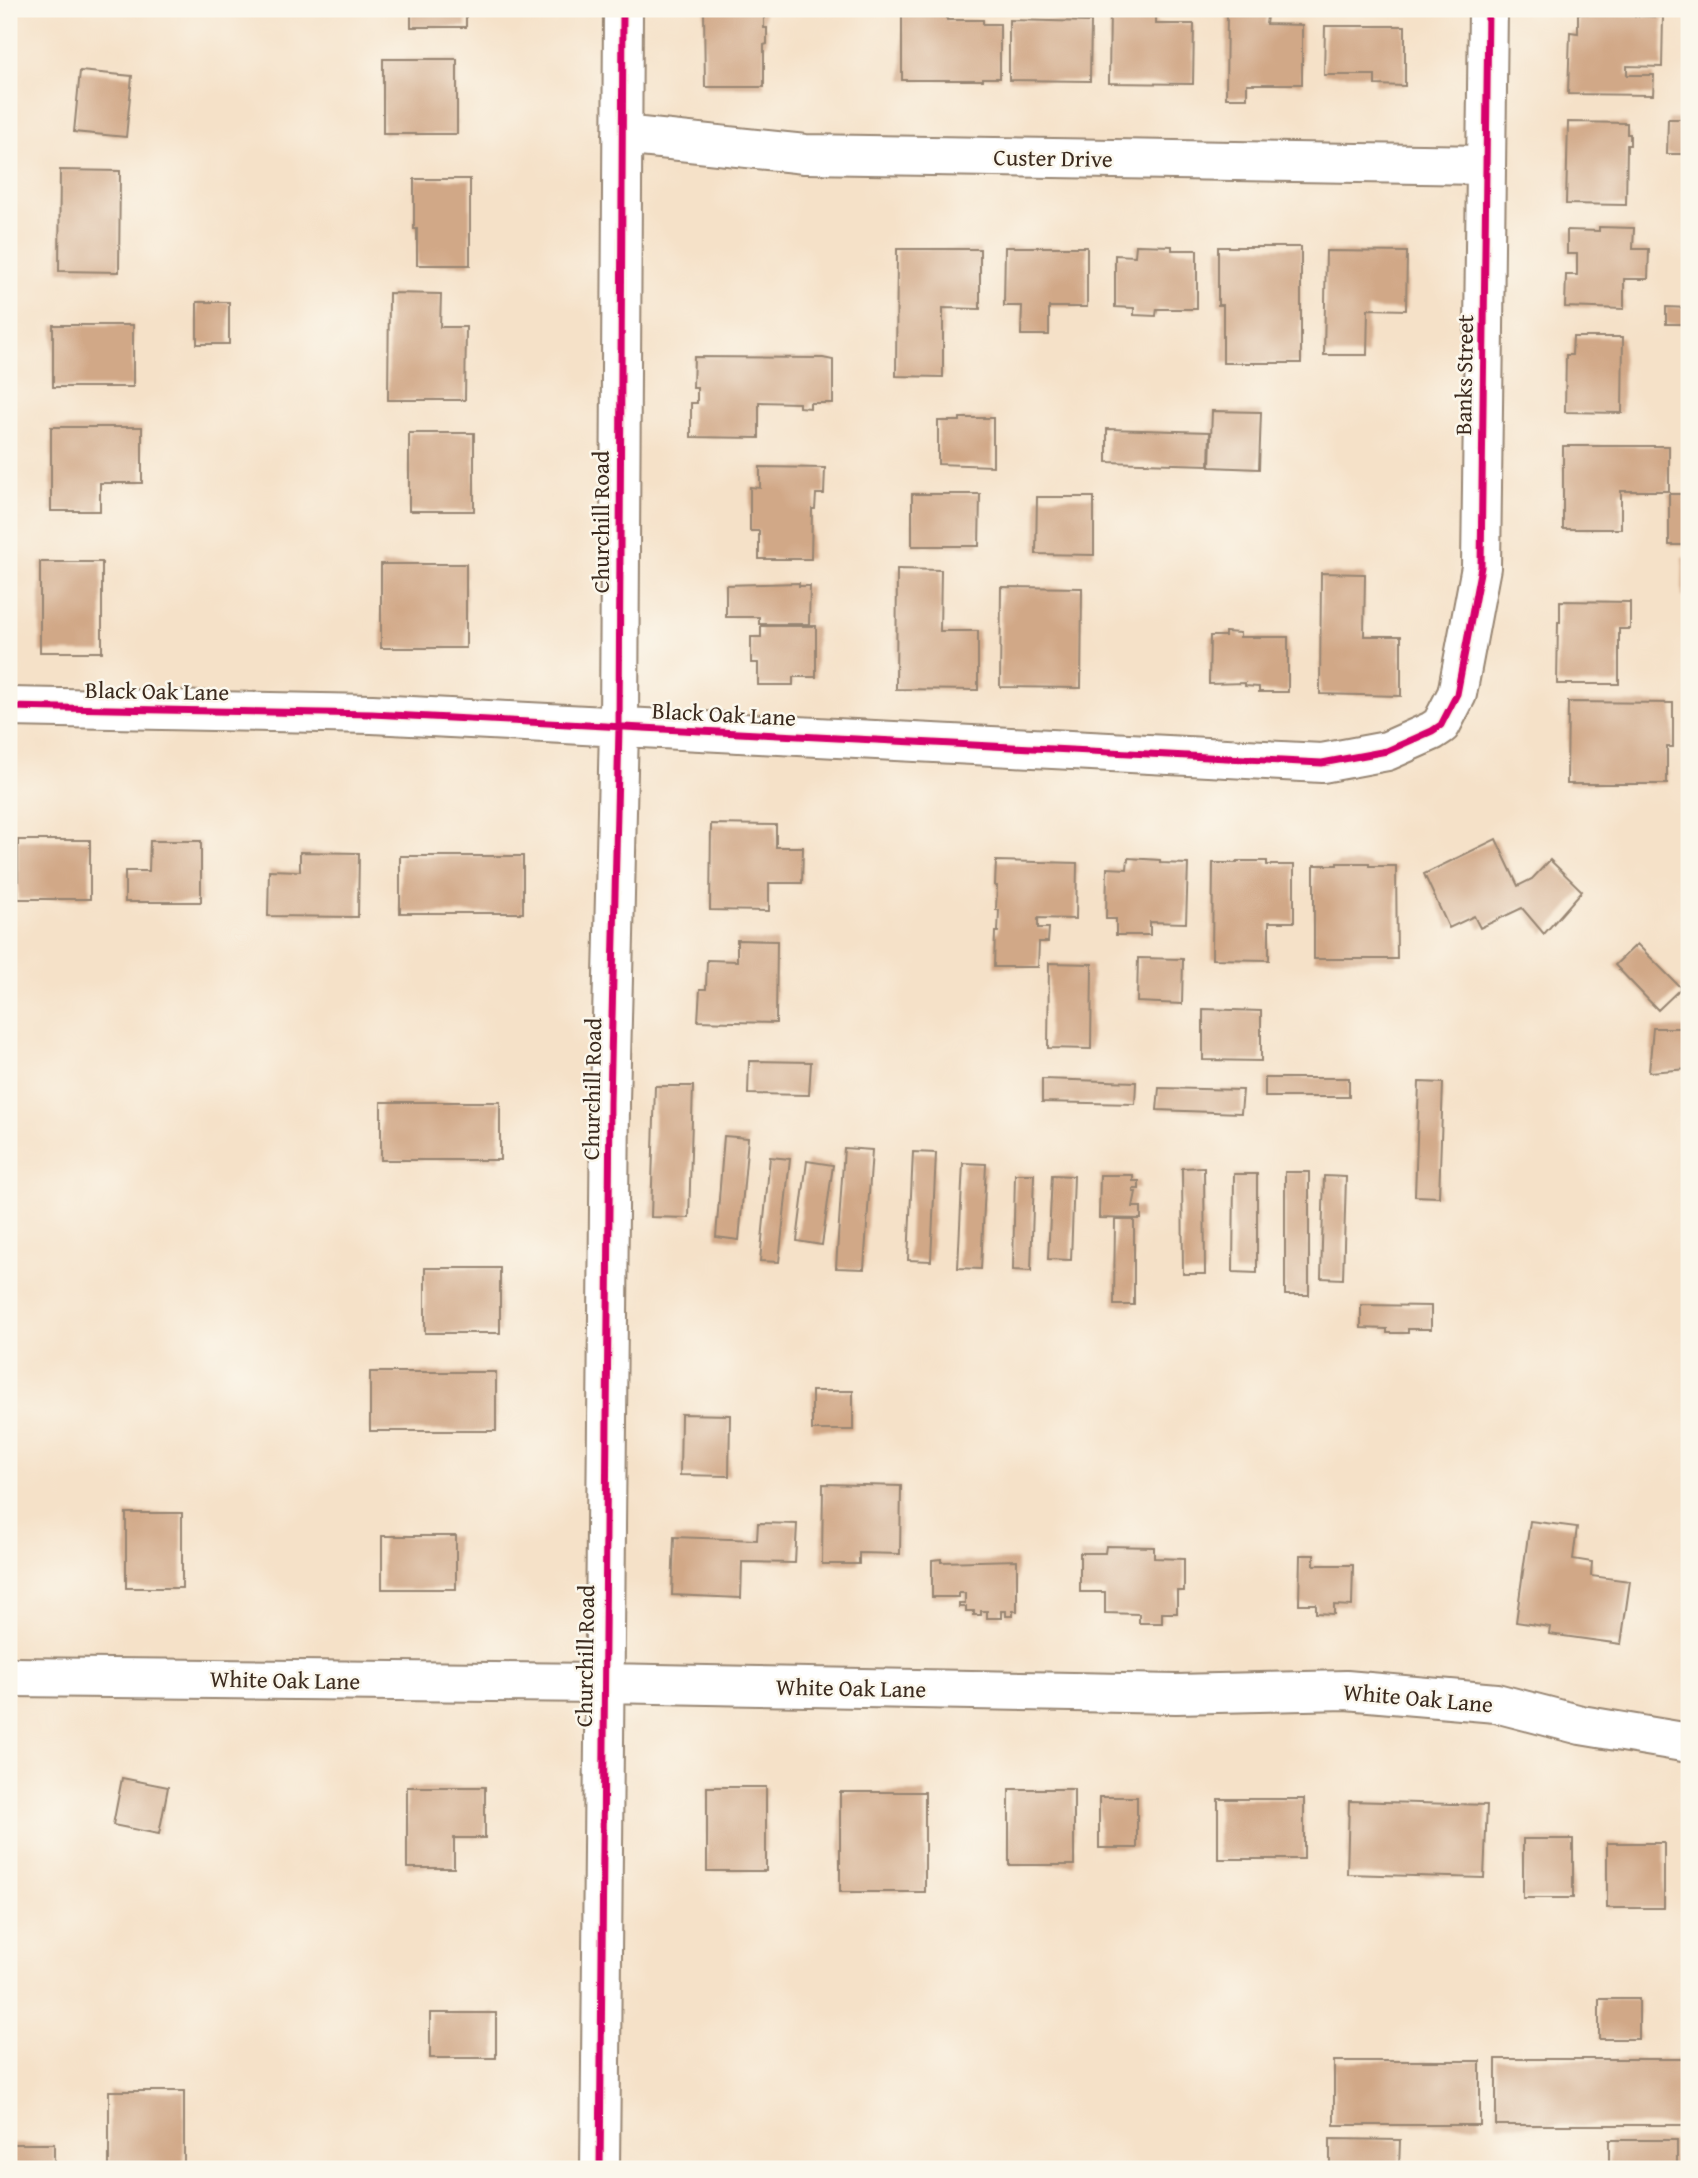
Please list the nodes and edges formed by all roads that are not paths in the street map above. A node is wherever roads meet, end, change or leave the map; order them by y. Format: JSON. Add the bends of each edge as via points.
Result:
{"nodes":[{"id":1,"x":624,"y":9,"type":"edge"},
{"id":2,"x":1488,"y":9,"type":"edge"},
{"id":3,"x":622,"y":135,"type":"junction"},
{"id":4,"x":1485,"y":164,"type":"junction"},
{"id":5,"x":9,"y":707,"type":"edge"},
{"id":6,"x":619,"y":727,"type":"junction"},
{"id":7,"x":1432,"y":731,"type":"joint"},
{"id":8,"x":9,"y":1677,"type":"edge"},
{"id":9,"x":604,"y":1683,"type":"junction"},
{"id":10,"x":1689,"y":1743,"type":"edge"},
{"id":11,"x":600,"y":2169,"type":"edge"}],
"edges":[{"from":1,"to":3,"type":"street","name":"Churchill Road"},
{"from":2,"to":4,"type":"street","name":"Banks Street"},
{"from":3,"to":4,"type":"street","name":"Custer Drive","via":[[805,154]]},
{"from":3,"to":6,"type":"street","name":"Churchill Road"},
{"from":4,"to":7,"type":"street","name":"Banks Street","via":[[1481,567],[1457,694],[1441,725]]},
{"from":5,"to":6,"type":"street","name":"Black Oak Lane","via":[[372,714]]},
{"from":6,"to":7,"type":"street","name":"Black Oak Lane","via":[[1322,763],[1387,751]]},
{"from":6,"to":9,"type":"street","name":"Churchill Road"},
{"from":8,"to":9,"type":"street","name":"White Oak Lane"},
{"from":9,"to":10,"type":"street","name":"White Oak Lane","via":[[1176,1694],[1346,1690],[1496,1703],[1581,1725]]},
{"from":9,"to":11,"type":"street","name":"Churchill Road"}]}
